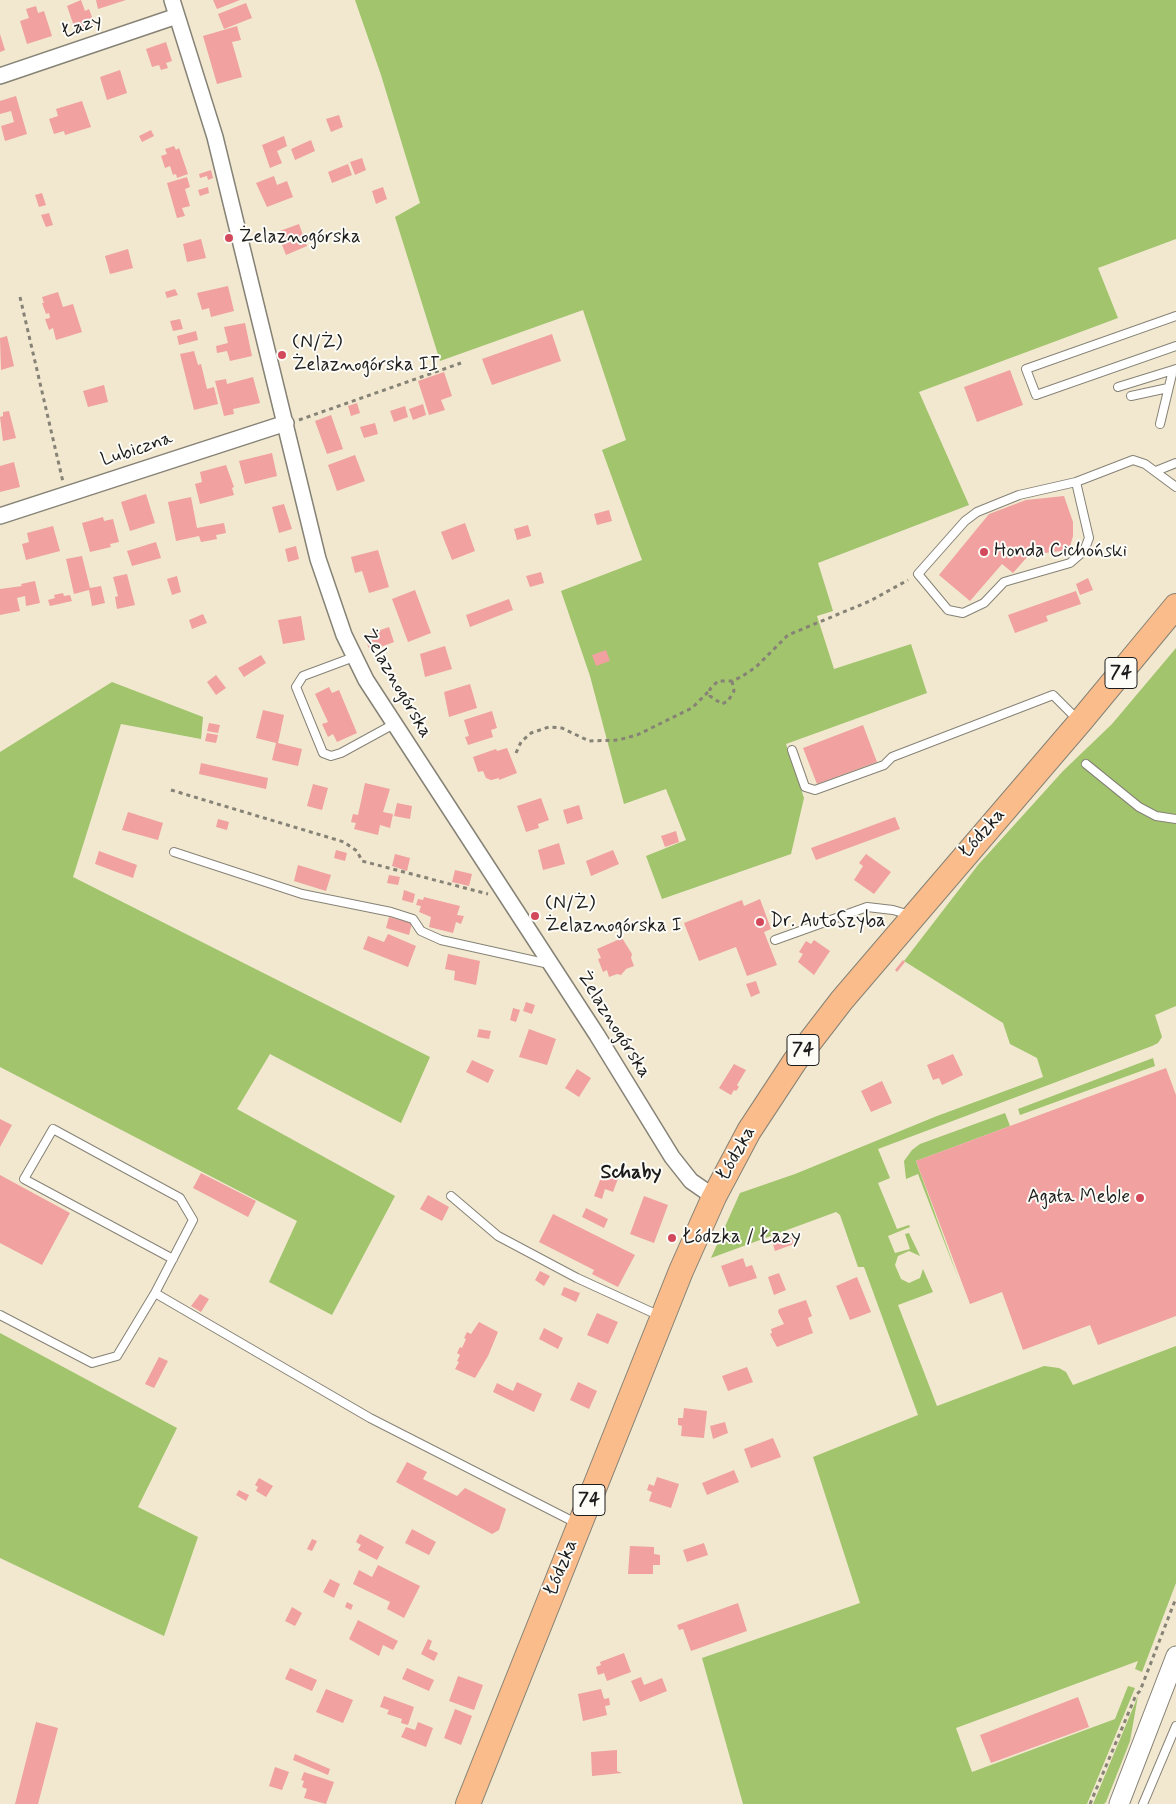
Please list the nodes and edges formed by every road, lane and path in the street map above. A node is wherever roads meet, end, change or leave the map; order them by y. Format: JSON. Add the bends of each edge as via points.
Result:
{"nodes":[{"id":1,"x":172,"y":0,"type":"edge"},
{"id":2,"x":177,"y":16,"type":"junction"},
{"id":3,"x":0,"y":76,"type":"edge"},
{"id":4,"x":20,"y":297,"type":"dead end"},
{"id":5,"x":1176,"y":316,"type":"edge"},
{"id":6,"x":1176,"y":346,"type":"edge"},
{"id":7,"x":461,"y":363,"type":"dead end"},
{"id":8,"x":1175,"y":369,"type":"edge"},
{"id":9,"x":1118,"y":387,"type":"dead end"},
{"id":10,"x":1168,"y":388,"type":"junction"},
{"id":11,"x":1130,"y":396,"type":"dead end"},
{"id":12,"x":286,"y":423,"type":"junction"},
{"id":13,"x":1160,"y":424,"type":"dead end"},
{"id":14,"x":1176,"y":463,"type":"edge"},
{"id":15,"x":1156,"y":471,"type":"junction"},
{"id":16,"x":1076,"y":482,"type":"junction"},
{"id":17,"x":1176,"y":487,"type":"edge"},
{"id":18,"x":66,"y":494,"type":"junction"},
{"id":19,"x":0,"y":516,"type":"edge"},
{"id":20,"x":918,"y":574,"type":"junction"},
{"id":21,"x":1176,"y":606,"type":"edge"},
{"id":22,"x":354,"y":658,"type":"junction"},
{"id":23,"x":732,"y":681,"type":"junction"},
{"id":24,"x":710,"y":689,"type":"junction"},
{"id":25,"x":1080,"y":722,"type":"junction"},
{"id":26,"x":394,"y":724,"type":"junction"},
{"id":27,"x":792,"y":750,"type":"dead end"},
{"id":28,"x":516,"y":753,"type":"dead end"},
{"id":29,"x":1086,"y":764,"type":"dead end"},
{"id":30,"x":171,"y":790,"type":"dead end"},
{"id":31,"x":1176,"y":819,"type":"edge"},
{"id":32,"x":174,"y":852,"type":"dead end"},
{"id":33,"x":508,"y":899,"type":"junction"},
{"id":34,"x":912,"y":916,"type":"junction"},
{"id":35,"x":774,"y":940,"type":"dead end"},
{"id":36,"x":551,"y":965,"type":"junction"},
{"id":37,"x":451,"y":1196,"type":"dead end"},
{"id":38,"x":714,"y":1197,"type":"junction"},
{"id":39,"x":173,"y":1259,"type":"junction"},
{"id":40,"x":156,"y":1293,"type":"junction"},
{"id":41,"x":0,"y":1315,"type":"edge"},
{"id":42,"x":662,"y":1317,"type":"junction"},
{"id":43,"x":579,"y":1524,"type":"junction"},
{"id":44,"x":1176,"y":1598,"type":"edge"},
{"id":45,"x":1176,"y":1656,"type":"edge"},
{"id":46,"x":1176,"y":1726,"type":"edge"},
{"id":47,"x":468,"y":1804,"type":"edge"},
{"id":48,"x":1090,"y":1804,"type":"edge"},
{"id":49,"x":1119,"y":1804,"type":"edge"},
{"id":50,"x":1143,"y":1804,"type":"edge"}],
"edges":[{"from":1,"to":2,"type":"street","name":"Żelaznogórska"},
{"from":2,"to":3,"type":"street","name":"Łazy"},
{"from":2,"to":12,"type":"street","name":"Żelaznogórska","via":[[229,191]]},
{"from":4,"to":18,"type":"path"},
{"from":5,"to":6,"type":"lane","via":[[1026,369],[1036,395]]},
{"from":7,"to":12,"type":"path"},
{"from":8,"to":9,"type":"lane"},
{"from":8,"to":10,"type":"lane"},
{"from":10,"to":11,"type":"lane"},
{"from":10,"to":13,"type":"lane"},
{"from":12,"to":18,"type":"street","name":"Lubiczna"},
{"from":12,"to":22,"type":"street","name":"Żelaznogórska","via":[[324,578]]},
{"from":14,"to":15,"type":"lane"},
{"from":15,"to":16,"type":"lane","via":[[1140,461],[1127,461]]},
{"from":15,"to":17,"type":"lane"},
{"from":16,"to":20,"type":"lane","via":[[1018,495],[977,512]]},
{"from":16,"to":20,"type":"lane","via":[[1089,538],[1084,551],[1070,562],[1004,582],[984,603],[964,613],[948,610]]},
{"from":18,"to":19,"type":"street","name":"Lubiczna"},
{"from":20,"to":23,"type":"path","via":[[870,602],[788,635],[756,667]]},
{"from":21,"to":25,"type":"main road","name":"Łódzka","number":"74"},
{"from":22,"to":26,"type":"street","name":"Żelaznogórska"},
{"from":22,"to":26,"type":"lane","via":[[303,676],[296,687],[323,754],[341,753]]},
{"from":23,"to":24,"type":"path","via":[[718,681]]},
{"from":23,"to":24,"type":"path","via":[[733,695],[722,704],[710,696]]},
{"from":24,"to":28,"type":"path","via":[[686,711],[637,735],[589,742],[562,728],[549,727],[530,733]]},
{"from":25,"to":27,"type":"lane","via":[[1053,695],[892,757],[884,765],[814,790],[805,787]]},
{"from":25,"to":34,"type":"main road","name":"Łódzka","number":"74"},
{"from":26,"to":33,"type":"street","name":"Żelaznogórska"},
{"from":29,"to":31,"type":"lane","via":[[1139,807],[1156,816]]},
{"from":30,"to":33,"type":"path","via":[[344,842],[357,851],[362,861]]},
{"from":32,"to":36,"type":"lane","via":[[302,894],[413,919],[421,931],[441,940]]},
{"from":33,"to":36,"type":"street","name":"Żelaznogórska"},
{"from":34,"to":35,"type":"lane","via":[[867,907]]},
{"from":34,"to":38,"type":"main road","name":"Łódzka","number":"74","via":[[795,1061],[749,1131]]},
{"from":36,"to":38,"type":"street","name":"Żelaznogórska","via":[[681,1172]]},
{"from":37,"to":42,"type":"lane","via":[[498,1236],[577,1278]]},
{"from":38,"to":42,"type":"main road","name":"Łódzka","number":"74"},
{"from":39,"to":39,"type":"lane","via":[[193,1220],[180,1198],[53,1129],[24,1179]]},
{"from":39,"to":40,"type":"lane"},
{"from":40,"to":41,"type":"lane","via":[[117,1356],[92,1363]]},
{"from":40,"to":43,"type":"lane","via":[[370,1418]]},
{"from":42,"to":43,"type":"main road","name":"Łódzka","number":"74"},
{"from":43,"to":47,"type":"main road","name":"Łódzka","number":"74"},
{"from":44,"to":48,"type":"path","via":[[1140,1691]]},
{"from":45,"to":49,"type":"street"},
{"from":46,"to":50,"type":"lane"}]}
